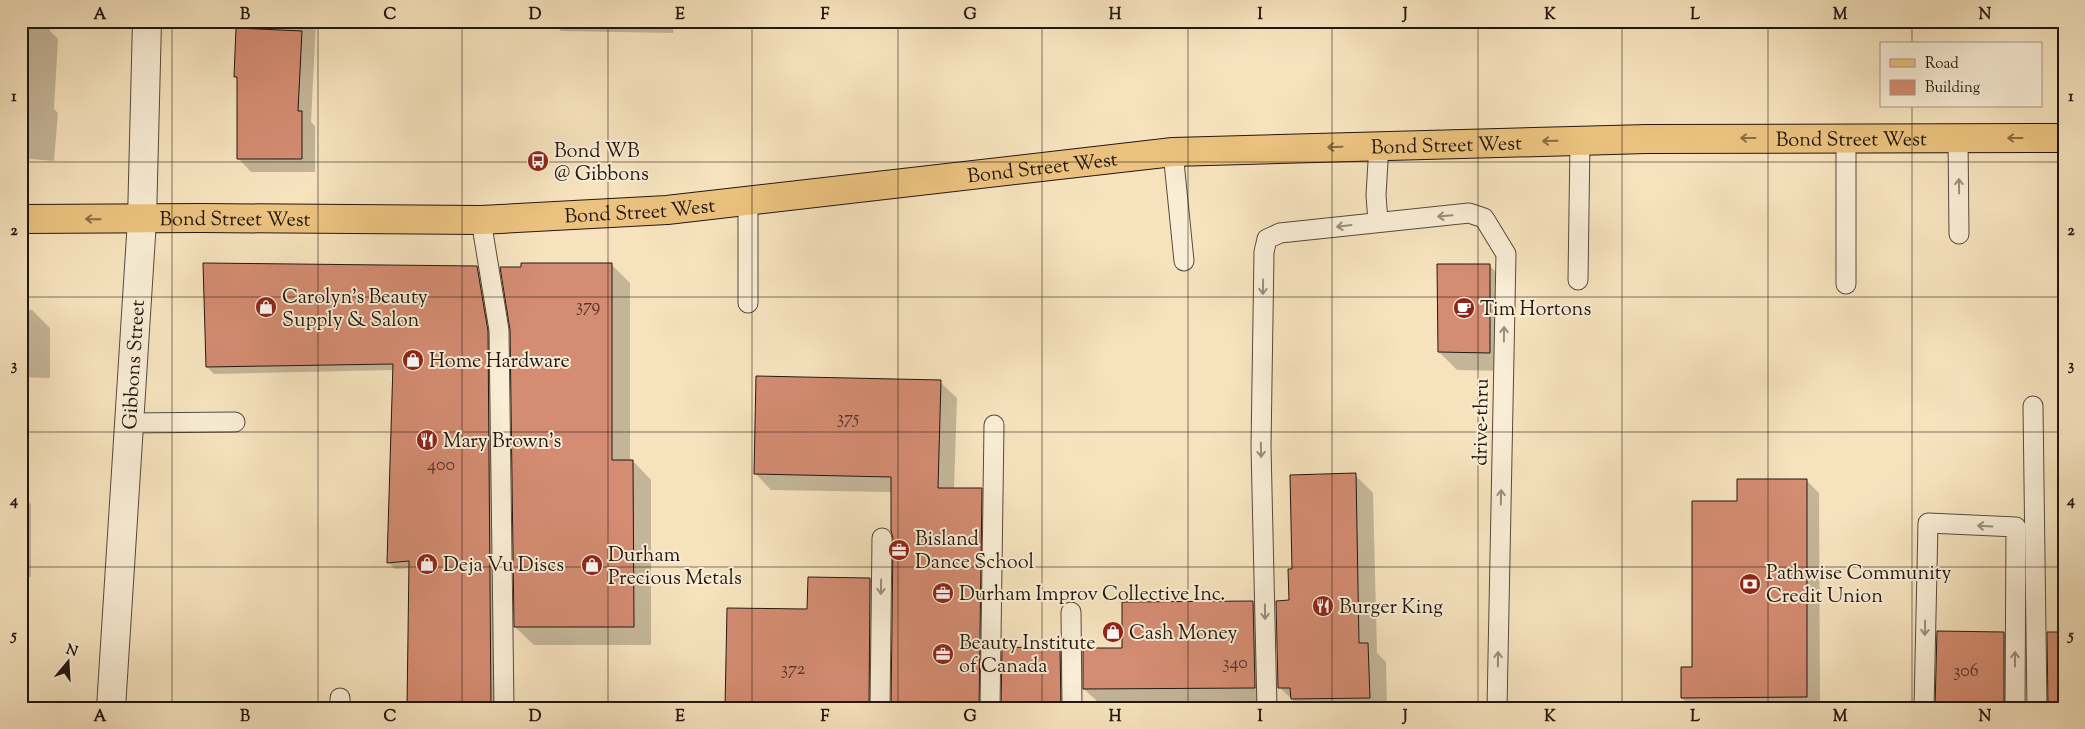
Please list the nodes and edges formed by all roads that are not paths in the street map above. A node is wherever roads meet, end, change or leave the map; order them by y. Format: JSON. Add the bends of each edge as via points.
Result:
{"nodes":[{"id":1,"x":147,"y":21,"type":"edge"},
{"id":2,"x":1846,"y":138,"type":"junction"},
{"id":3,"x":1958,"y":138,"type":"junction"},
{"id":4,"x":2064,"y":138,"type":"edge"},
{"id":5,"x":1580,"y":141,"type":"junction"},
{"id":6,"x":1379,"y":146,"type":"junction"},
{"id":7,"x":1173,"y":152,"type":"junction"},
{"id":8,"x":748,"y":201,"type":"junction"},
{"id":9,"x":21,"y":219,"type":"edge"},
{"id":10,"x":142,"y":220,"type":"junction"},
{"id":11,"x":481,"y":220,"type":"junction"},
{"id":12,"x":1378,"y":222,"type":"junction"},
{"id":13,"x":1959,"y":234,"type":"dead end"},
{"id":14,"x":1184,"y":261,"type":"dead end"},
{"id":15,"x":1578,"y":280,"type":"dead end"},
{"id":16,"x":1846,"y":284,"type":"dead end"},
{"id":17,"x":748,"y":304,"type":"dead end"},
{"id":18,"x":2033,"y":406,"type":"dead end"},
{"id":19,"x":235,"y":422,"type":"dead end"},
{"id":20,"x":129,"y":423,"type":"junction"},
{"id":21,"x":994,"y":424,"type":"dead end"},
{"id":22,"x":882,"y":538,"type":"dead end"},
{"id":23,"x":1072,"y":612,"type":"dead end"},
{"id":24,"x":111,"y":708,"type":"edge"},
{"id":25,"x":504,"y":708,"type":"edge"},
{"id":26,"x":880,"y":708,"type":"edge"},
{"id":27,"x":990,"y":708,"type":"edge"},
{"id":28,"x":1072,"y":708,"type":"edge"},
{"id":29,"x":1267,"y":708,"type":"edge"},
{"id":30,"x":1497,"y":708,"type":"edge"},
{"id":31,"x":1924,"y":708,"type":"edge"},
{"id":32,"x":2015,"y":708,"type":"edge"},
{"id":33,"x":2037,"y":708,"type":"edge"}],
"edges":[{"from":1,"to":10,"type":"street","name":"Gibbons Street"},
{"from":2,"to":3,"type":"main road","name":"Bond Street West"},
{"from":2,"to":5,"type":"main road","name":"Bond Street West","one_way":true},
{"from":2,"to":16,"type":"lane"},
{"from":4,"to":3,"type":"main road","name":"Bond Street West","one_way":true},
{"from":13,"to":3,"type":"lane","one_way":true},
{"from":5,"to":6,"type":"main road","name":"Bond Street West","one_way":true},
{"from":5,"to":15,"type":"lane"},
{"from":6,"to":7,"type":"main road","name":"Bond Street West","one_way":true},
{"from":6,"to":12,"type":"lane"},
{"from":7,"to":8,"type":"main road","name":"Bond Street West"},
{"from":7,"to":14,"type":"lane"},
{"from":8,"to":11,"type":"main road","name":"Bond Street West","via":[[667,210]]},
{"from":8,"to":17,"type":"lane"},
{"from":10,"to":9,"type":"main road","name":"Bond Street West","one_way":true},
{"from":10,"to":11,"type":"main road","name":"Bond Street West"},
{"from":10,"to":20,"type":"street","name":"Gibbons Street"},
{"from":11,"to":25,"type":"lane","via":[[499,330]]},
{"from":12,"to":29,"type":"lane","name":"drive-thru","one_way":true,"via":[[1280,233],[1267,239],[1264,252],[1261,447]]},
{"from":30,"to":12,"type":"lane","name":"drive-thru","one_way":true,"via":[[1506,254],[1484,218],[1469,213]]},
{"from":18,"to":33,"type":"lane"},
{"from":19,"to":20,"type":"lane"},
{"from":20,"to":24,"type":"street","name":"Gibbons Street"},
{"from":21,"to":27,"type":"lane"},
{"from":22,"to":26,"type":"lane","one_way":true},
{"from":23,"to":28,"type":"lane"},
{"from":32,"to":31,"type":"lane","one_way":true,"via":[[2016,527],[1928,523]]}]}
